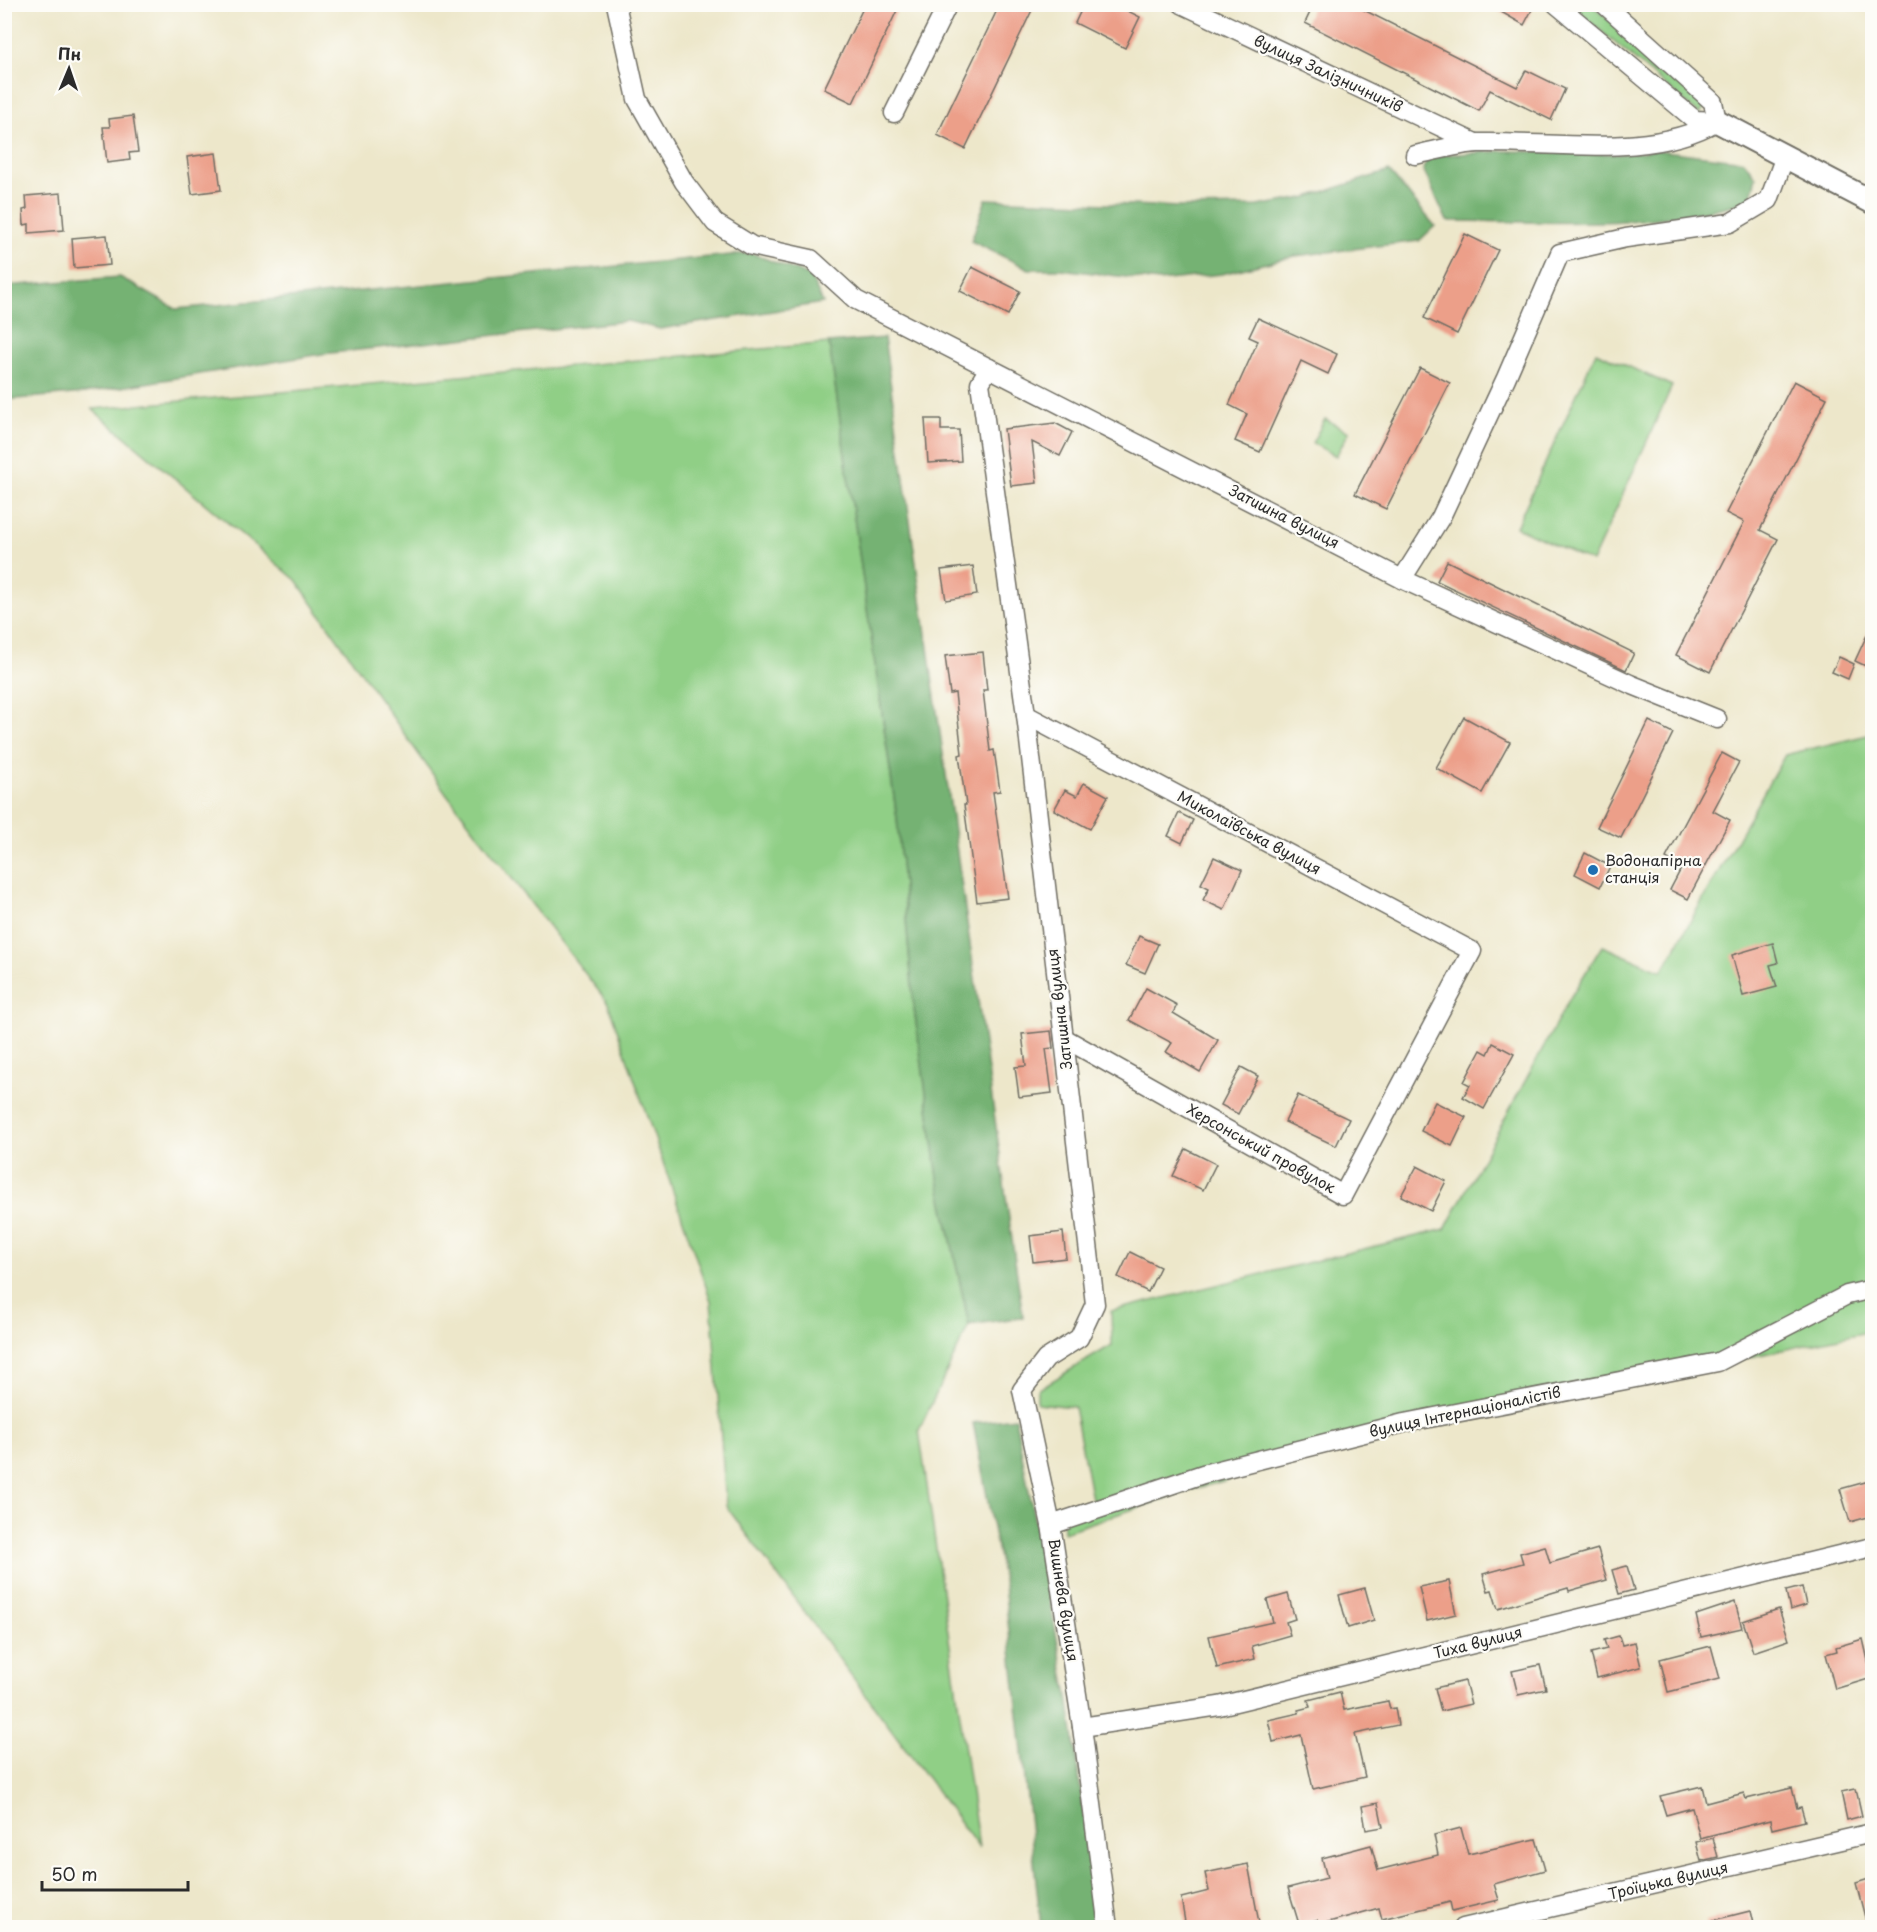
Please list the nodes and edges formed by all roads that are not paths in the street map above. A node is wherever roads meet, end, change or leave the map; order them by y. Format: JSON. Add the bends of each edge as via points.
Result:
{"nodes":[{"id":1,"x":616,"y":4,"type":"edge"},
{"id":2,"x":948,"y":4,"type":"edge"},
{"id":3,"x":1182,"y":4,"type":"edge"},
{"id":4,"x":1556,"y":4,"type":"edge"},
{"id":5,"x":1604,"y":4,"type":"edge"},
{"id":6,"x":894,"y":113,"type":"dead end"},
{"id":7,"x":1717,"y":121,"type":"junction"},
{"id":8,"x":1475,"y":143,"type":"junction"},
{"id":9,"x":1415,"y":155,"type":"dead end"},
{"id":10,"x":1785,"y":156,"type":"junction"},
{"id":11,"x":1872,"y":202,"type":"edge"},
{"id":12,"x":989,"y":368,"type":"junction"},
{"id":13,"x":1402,"y":579,"type":"junction"},
{"id":14,"x":1026,"y":715,"type":"junction"},
{"id":15,"x":1718,"y":719,"type":"dead end"},
{"id":16,"x":1472,"y":951,"type":"joint"},
{"id":17,"x":1064,"y":1038,"type":"junction"},
{"id":18,"x":1872,"y":1289,"type":"edge"},
{"id":19,"x":1095,"y":1304,"type":"joint"},
{"id":20,"x":1051,"y":1525,"type":"junction"},
{"id":21,"x":1872,"y":1547,"type":"edge"},
{"id":22,"x":1082,"y":1727,"type":"junction"},
{"id":23,"x":1872,"y":1833,"type":"edge"},
{"id":24,"x":1108,"y":1928,"type":"edge"},
{"id":25,"x":1463,"y":1928,"type":"edge"}],
"edges":[{"from":1,"to":12,"type":"street","name":"Затишна вулиця","via":[[637,99],[684,182],[715,223],[752,246],[811,259],[856,300]]},
{"from":2,"to":6,"type":"street"},
{"from":3,"to":8,"type":"street","name":"вулиця Залізничників"},
{"from":4,"to":7,"type":"street","via":[[1695,120]]},
{"from":5,"to":7,"type":"street","via":[[1713,102]]},
{"from":7,"to":8,"type":"street","via":[[1696,133],[1633,145]]},
{"from":7,"to":10,"type":"street"},
{"from":8,"to":9,"type":"street"},
{"from":10,"to":11,"type":"street"},
{"from":10,"to":13,"type":"street","via":[[1768,201],[1730,223],[1626,238],[1560,253],[1441,517]]},
{"from":12,"to":13,"type":"street","name":"Затишна вулиця"},
{"from":12,"to":14,"type":"street","name":"Затишна вулиця","via":[[981,383]]},
{"from":13,"to":15,"type":"street","name":"Затишна вулиця","via":[[1630,684]]},
{"from":14,"to":16,"type":"street","name":"Миколаївська вулиця"},
{"from":14,"to":17,"type":"street","name":"Затишна вулиця"},
{"from":16,"to":17,"type":"street","name":"Херсонський провулок","via":[[1343,1195]]},
{"from":17,"to":19,"type":"street","name":"Затишна вулиця"},
{"from":18,"to":20,"type":"street","name":"вулиця Інтернаціоналістів","via":[[1847,1295],[1718,1362],[1404,1423],[1203,1474]]},
{"from":19,"to":20,"type":"street","name":"Вишнева вулиця","via":[[1079,1338],[1046,1359],[1022,1390]]},
{"from":20,"to":22,"type":"street","name":"Вишнева вулиця"},
{"from":21,"to":22,"type":"street","name":"Тиха вулиця","via":[[1219,1706]]},
{"from":22,"to":24,"type":"street","name":"Вишнева вулиця"},
{"from":23,"to":25,"type":"street","name":"Троїцька вулиця"}]}
